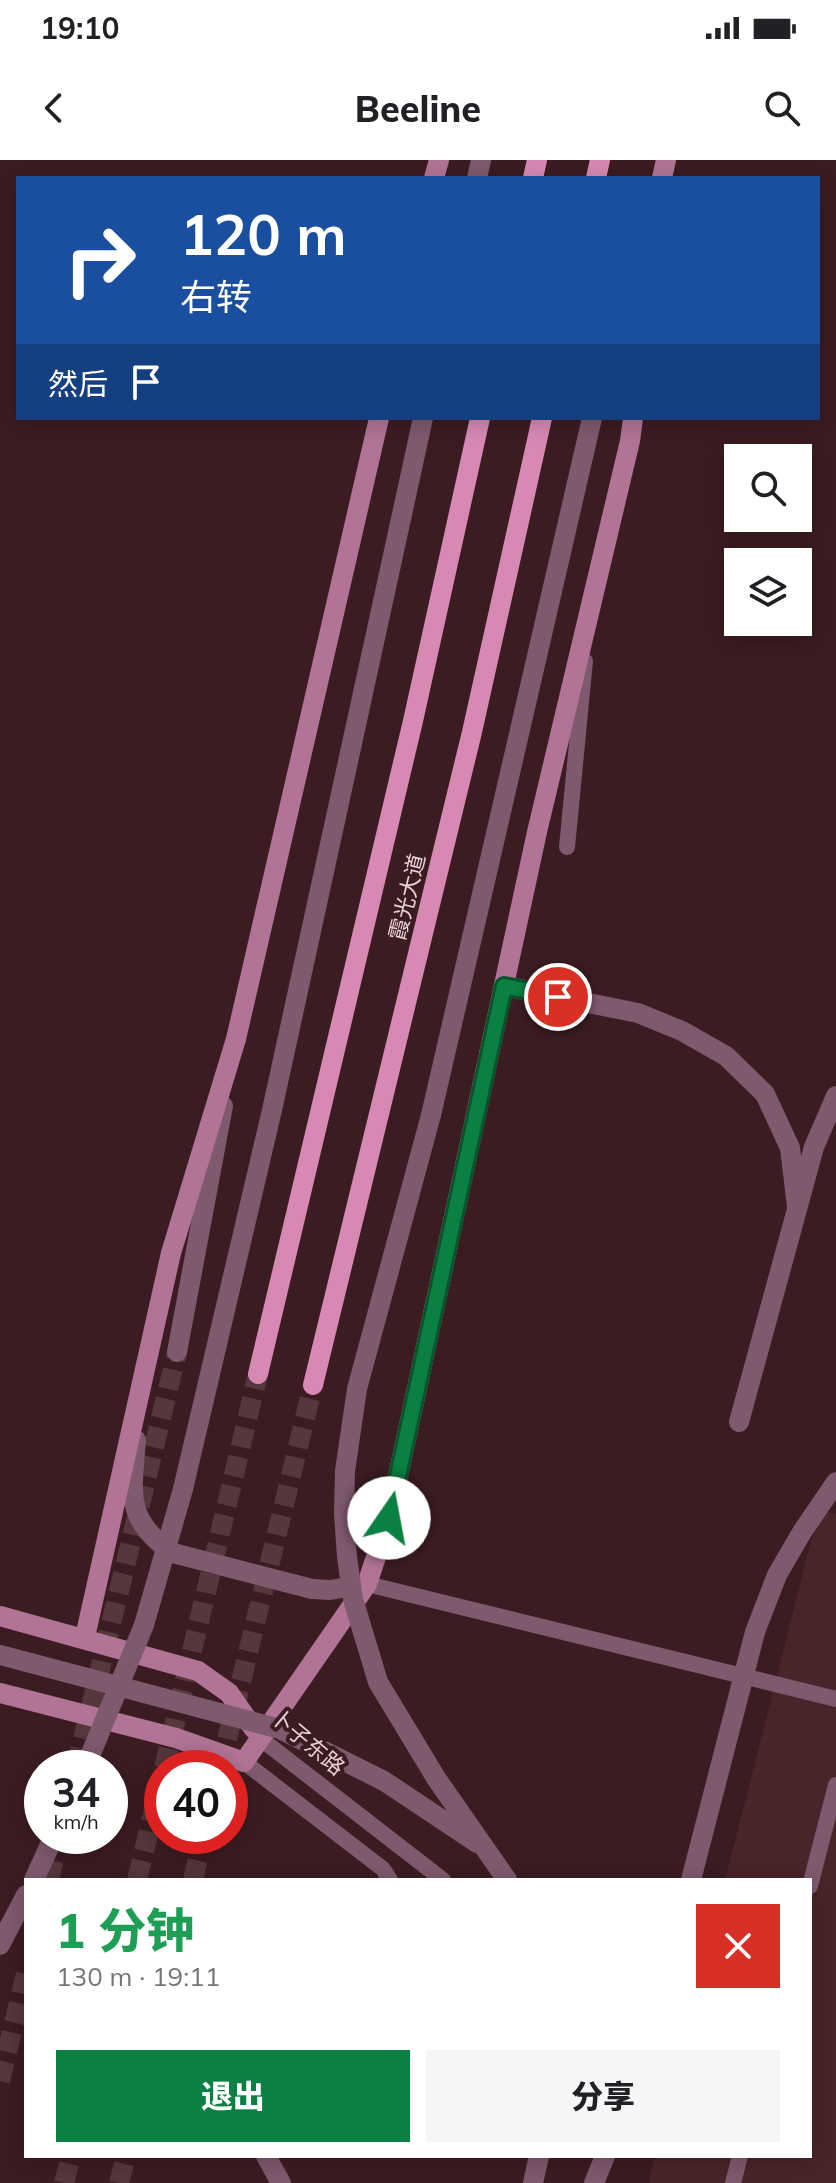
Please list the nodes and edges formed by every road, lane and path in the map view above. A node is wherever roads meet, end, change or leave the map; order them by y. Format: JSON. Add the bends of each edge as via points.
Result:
{"nodes":[{"id":1,"x":379,"y":420,"type":"edge"},
{"id":2,"x":423,"y":420,"type":"edge"},
{"id":3,"x":480,"y":420,"type":"edge"},
{"id":4,"x":542,"y":420,"type":"edge"},
{"id":5,"x":592,"y":420,"type":"edge"},
{"id":6,"x":633,"y":420,"type":"edge"},
{"id":7,"x":590,"y":612,"type":"junction"},
{"id":8,"x":567,"y":847,"type":"dead end"},
{"id":9,"x":504,"y":986,"type":"junction"},
{"id":10,"x":236,"y":1039,"type":"junction"},
{"id":11,"x":836,"y":1096,"type":"edge"},
{"id":12,"x":797,"y":1207,"type":"junction"},
{"id":13,"x":177,"y":1352,"type":"tunnel mouth"},
{"id":14,"x":258,"y":1374,"type":"tunnel mouth"},
{"id":15,"x":313,"y":1385,"type":"tunnel mouth"},
{"id":16,"x":139,"y":1396,"type":"junction"},
{"id":17,"x":739,"y":1422,"type":"dead end"},
{"id":18,"x":836,"y":1482,"type":"edge"},
{"id":19,"x":367,"y":1584,"type":"junction"},
{"id":20,"x":0,"y":1616,"type":"edge"},
{"id":21,"x":85,"y":1637,"type":"junction"},
{"id":22,"x":0,"y":1655,"type":"edge"},
{"id":23,"x":0,"y":1693,"type":"edge"},
{"id":24,"x":836,"y":1699,"type":"edge"},
{"id":25,"x":261,"y":1739,"type":"junction"},
{"id":26,"x":92,"y":1750,"type":"edge"},
{"id":27,"x":210,"y":1750,"type":"edge"},
{"id":28,"x":248,"y":1757,"type":"edge"},
{"id":29,"x":248,"y":1765,"type":"edge"},
{"id":30,"x":836,"y":1785,"type":"edge"},
{"id":31,"x":484,"y":1847,"type":"junction"},
{"id":32,"x":46,"y":1854,"type":"edge"},
{"id":33,"x":35,"y":1878,"type":"edge"},
{"id":34,"x":389,"y":1878,"type":"edge"},
{"id":35,"x":440,"y":1878,"type":"edge"},
{"id":36,"x":506,"y":1878,"type":"edge"},
{"id":37,"x":692,"y":1878,"type":"edge"},
{"id":38,"x":812,"y":1878,"type":"edge"},
{"id":39,"x":24,"y":1899,"type":"edge"},
{"id":40,"x":0,"y":1945,"type":"edge"},
{"id":41,"x":267,"y":2158,"type":"edge"},
{"id":42,"x":539,"y":2158,"type":"edge"},
{"id":43,"x":604,"y":2158,"type":"edge"},
{"id":44,"x":739,"y":2158,"type":"edge"},
{"id":45,"x":281,"y":2183,"type":"edge"},
{"id":46,"x":533,"y":2183,"type":"edge"},
{"id":47,"x":594,"y":2183,"type":"edge"},
{"id":48,"x":733,"y":2183,"type":"edge"}],
"edges":[{"from":1,"to":10,"type":"street"},
{"from":2,"to":26,"type":"street","bridge":true,"via":[[269,1125],[183,1489],[144,1625]]},
{"from":3,"to":14,"type":"main road","name":"霞光大道"},
{"from":4,"to":15,"type":"main road","name":"霞光大道","via":[[472,732]]},
{"from":5,"to":31,"type":"street","bridge":true,"via":[[431,1115],[357,1389],[345,1471],[353,1599],[378,1682]]},
{"from":6,"to":7,"type":"street"},
{"from":7,"to":8,"type":"lane"},
{"from":7,"to":9,"type":"street"},
{"from":9,"to":12,"type":"street","via":[[638,1013],[726,1056],[765,1094],[790,1148]]},
{"from":9,"to":19,"type":"street","via":[[389,1518]]},
{"from":10,"to":13,"type":"street"},
{"from":10,"to":16,"type":"street","via":[[171,1253]]},
{"from":11,"to":12,"type":"street"},
{"from":12,"to":17,"type":"street"},
{"from":16,"to":19,"type":"street","via":[[134,1505],[143,1529],[155,1541],[173,1553],[312,1589]]},
{"from":16,"to":21,"type":"street"},
{"from":18,"to":37,"type":"street","bridge":true,"via":[[777,1575],[755,1632]]},
{"from":19,"to":24,"type":"lane"},
{"from":19,"to":25,"type":"street"},
{"from":20,"to":21,"type":"street","name":"卜子东路"},
{"from":21,"to":25,"type":"street","name":"卜子东路","via":[[198,1671],[229,1693]]},
{"from":22,"to":31,"type":"street","bridge":true,"via":[[280,1729],[384,1781]]},
{"from":23,"to":27,"type":"street"},
{"from":25,"to":28,"type":"street"},
{"from":25,"to":35,"type":"lane","name":"卜子东路"},
{"from":29,"to":34,"type":"lane"},
{"from":30,"to":38,"type":"lane"},
{"from":31,"to":36,"type":"street","bridge":true},
{"from":32,"to":33,"type":"street"},
{"from":39,"to":40,"type":"street"},
{"from":41,"to":45,"type":"street"},
{"from":42,"to":46,"type":"street"},
{"from":43,"to":47,"type":"street"},
{"from":44,"to":48,"type":"lane"}]}
